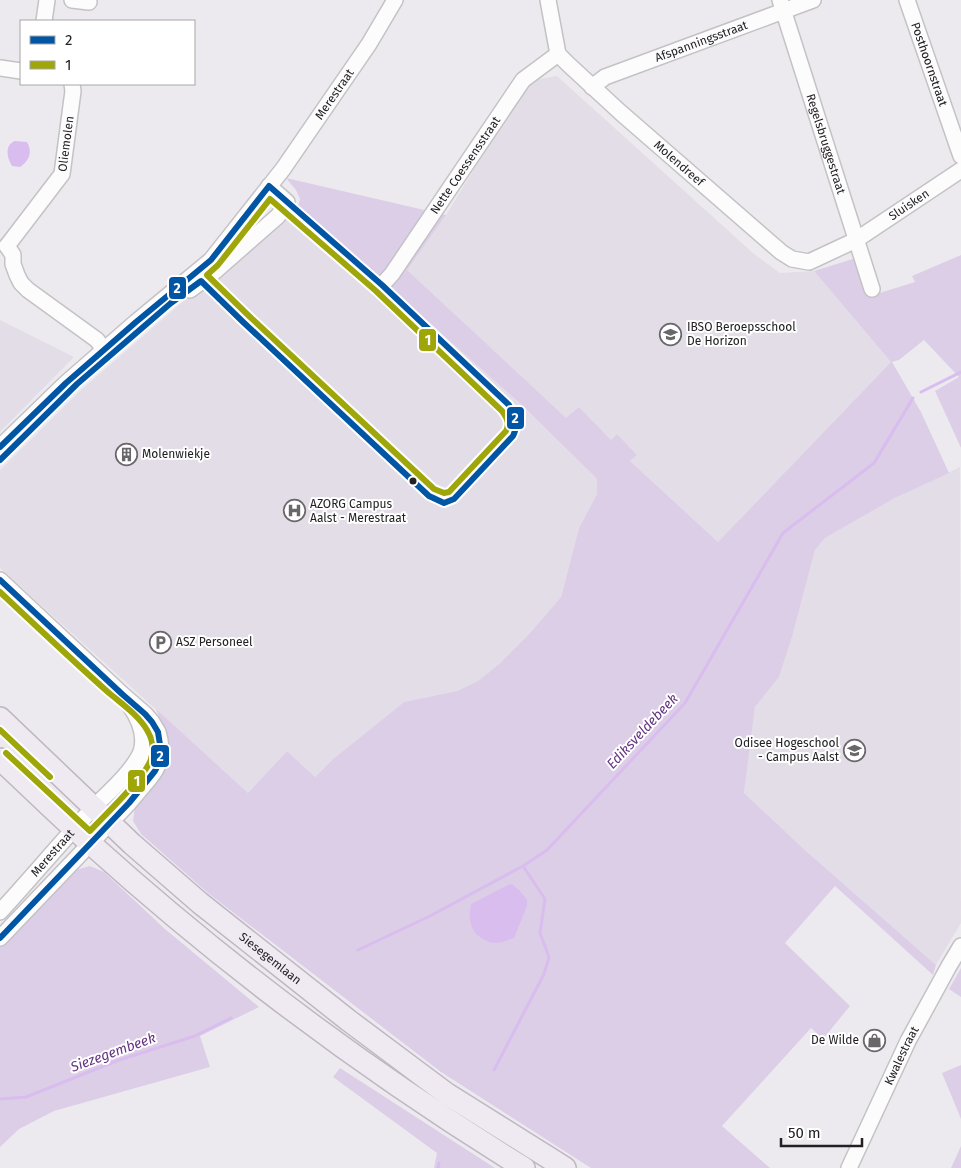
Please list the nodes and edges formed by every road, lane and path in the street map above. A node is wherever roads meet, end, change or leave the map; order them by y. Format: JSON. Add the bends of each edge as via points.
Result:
{"nodes":[{"id":1,"x":47,"y":0,"type":"edge"},
{"id":2,"x":72,"y":0,"type":"edge"},
{"id":3,"x":395,"y":0,"type":"edge"},
{"id":4,"x":548,"y":0,"type":"edge"},
{"id":5,"x":813,"y":0,"type":"edge"},
{"id":6,"x":906,"y":0,"type":"edge"},
{"id":7,"x":89,"y":2,"type":"dead end"},
{"id":8,"x":782,"y":6,"type":"edge"},
{"id":9,"x":44,"y":20,"type":"edge"},
{"id":10,"x":558,"y":54,"type":"junction"},
{"id":11,"x":0,"y":68,"type":"edge"},
{"id":12,"x":20,"y":71,"type":"edge"},
{"id":13,"x":72,"y":85,"type":"edge"},
{"id":14,"x":592,"y":87,"type":"junction"},
{"id":15,"x":961,"y":156,"type":"edge"},
{"id":16,"x":961,"y":170,"type":"edge"},
{"id":17,"x":269,"y":186,"type":"junction"},
{"id":18,"x":856,"y":240,"type":"junction"},
{"id":19,"x":3,"y":246,"type":"edge"},
{"id":20,"x":382,"y":285,"type":"dead end"},
{"id":21,"x":872,"y":289,"type":"dead end"},
{"id":22,"x":104,"y":350,"type":"junction"},
{"id":23,"x":0,"y":448,"type":"edge"},
{"id":24,"x":0,"y":460,"type":"edge"},
{"id":25,"x":0,"y":580,"type":"edge"},
{"id":26,"x":122,"y":694,"type":"junction"},
{"id":27,"x":0,"y":718,"type":"edge"},
{"id":28,"x":0,"y":759,"type":"edge"},
{"id":29,"x":94,"y":807,"type":"junction"},
{"id":30,"x":110,"y":822,"type":"junction"},
{"id":31,"x":74,"y":829,"type":"junction"},
{"id":32,"x":90,"y":844,"type":"junction"},
{"id":33,"x":0,"y":912,"type":"edge"},
{"id":34,"x":0,"y":938,"type":"edge"},
{"id":35,"x":961,"y":946,"type":"edge"},
{"id":36,"x":524,"y":1168,"type":"edge"},
{"id":37,"x":565,"y":1168,"type":"edge"},
{"id":38,"x":849,"y":1168,"type":"edge"}],
"edges":[{"from":1,"to":9,"type":"street"},
{"from":2,"to":7,"type":"street"},
{"from":3,"to":17,"type":"street","name":"Merestraat","via":[[369,44]]},
{"from":4,"to":10,"type":"street"},
{"from":5,"to":8,"type":"street","name":"Afspanningsstraat"},
{"from":6,"to":15,"type":"street","name":"Posthoornstraat"},
{"from":8,"to":14,"type":"street","name":"Afspanningsstraat","via":[[605,77]]},
{"from":8,"to":18,"type":"street","name":"Regelsbruggestraat"},
{"from":10,"to":14,"type":"street","name":"Molendreef"},
{"from":10,"to":20,"type":"street","name":"Nette Coessensstraat","via":[[523,80]]},
{"from":11,"to":12,"type":"street"},
{"from":13,"to":19,"type":"street","name":"Oliemolen","via":[[62,174]]},
{"from":14,"to":18,"type":"street","name":"Molendreef","via":[[792,259],[808,262]]},
{"from":16,"to":18,"type":"street","name":"Sluisken"},
{"from":17,"to":22,"type":"street","name":"Merestraat","via":[[211,260]]},
{"from":17,"to":24,"type":"street","via":[[287,202],[278,216],[213,274],[171,304],[77,384]]},
{"from":18,"to":21,"type":"street","name":"Regelsbruggestraat"},
{"from":19,"to":22,"type":"street","name":"Oliemolen","via":[[13,255],[16,275],[21,283],[97,340]]},
{"from":22,"to":23,"type":"street","name":"Merestraat"},
{"from":25,"to":26,"type":"street","name":"Merestraat"},
{"from":26,"to":29,"type":"street","name":"Merestraat","via":[[139,724],[143,736],[141,751],[134,764]]},
{"from":26,"to":30,"type":"street","name":"Merestraat","via":[[152,722],[158,732],[161,751],[155,771]]},
{"from":27,"to":29,"type":"highway","name":"Siesegemlaan"},
{"from":28,"to":31,"type":"highway"},
{"from":29,"to":30,"type":"highway","name":"Siesegemlaan"},
{"from":29,"to":31,"type":"street","name":"Merestraat"},
{"from":30,"to":32,"type":"street","name":"Merestraat"},
{"from":30,"to":37,"type":"highway","name":"Siesegemlaan","via":[[200,903],[348,1020],[448,1094]]},
{"from":31,"to":32,"type":"highway"},
{"from":31,"to":33,"type":"street","name":"Merestraat"},
{"from":32,"to":34,"type":"street","name":"Merestraat"},
{"from":32,"to":36,"type":"highway","via":[[192,931],[332,1040],[432,1110]]},
{"from":35,"to":38,"type":"street","name":"Kwalestraat","via":[[908,1041]]}]}
